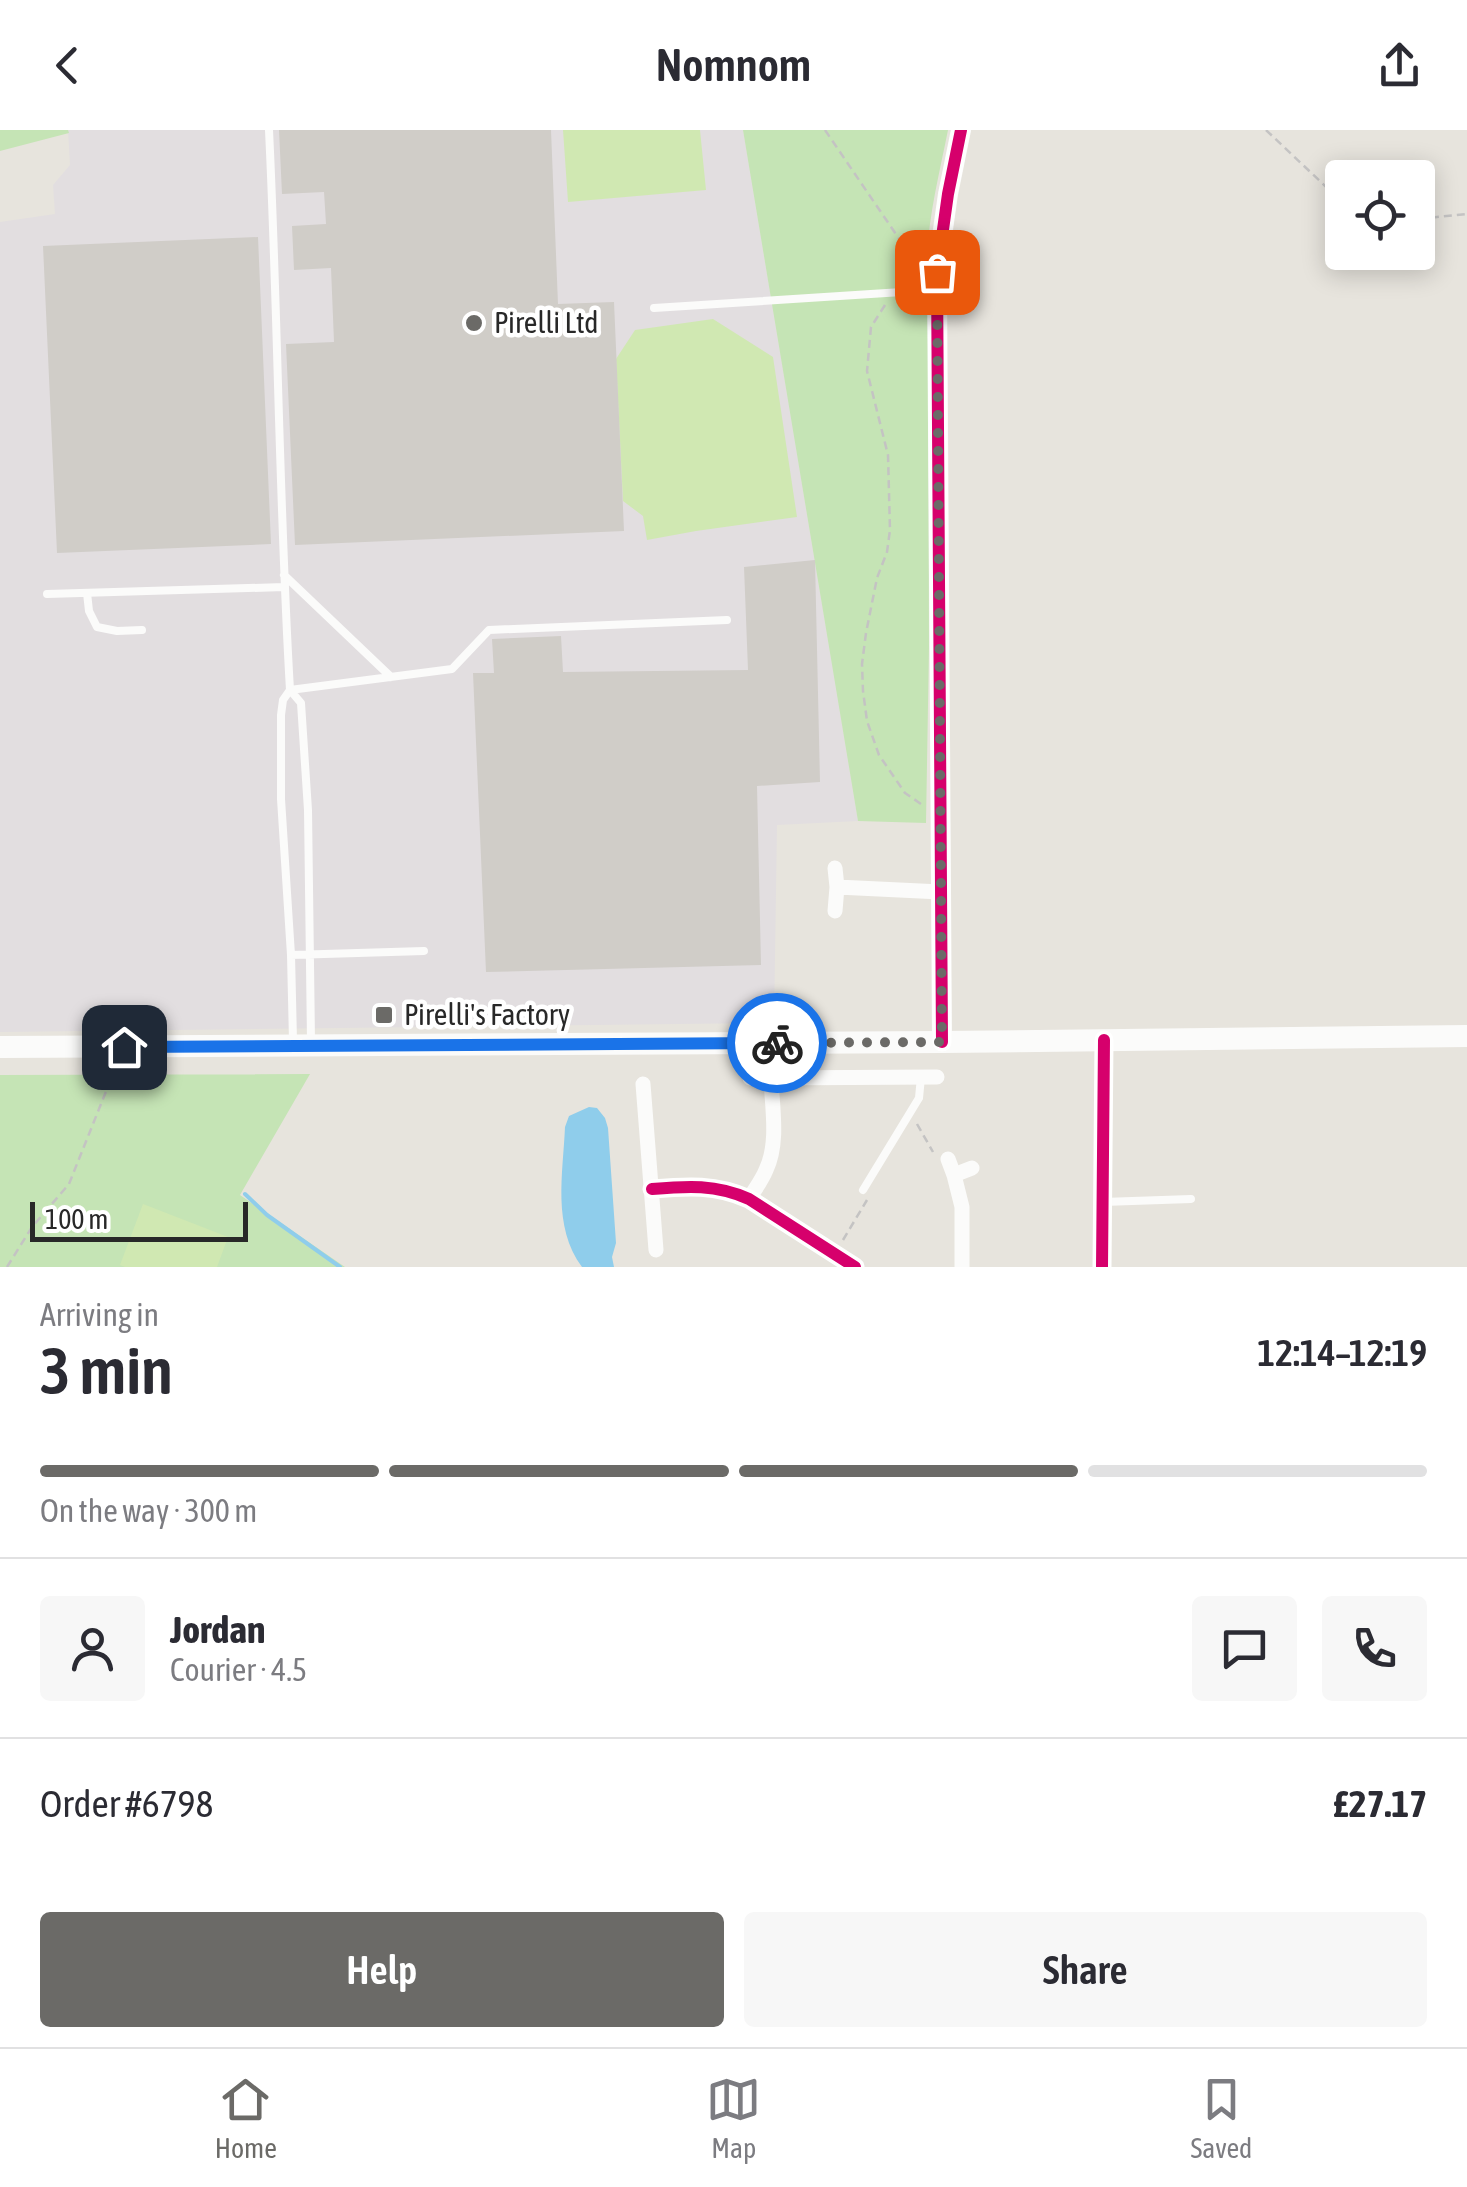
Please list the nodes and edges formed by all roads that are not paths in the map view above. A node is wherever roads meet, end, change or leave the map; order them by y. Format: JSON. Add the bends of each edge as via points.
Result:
{"nodes":[{"id":1,"x":269,"y":130,"type":"edge"},
{"id":2,"x":961,"y":130,"type":"edge"},
{"id":3,"x":937,"y":290,"type":"junction"},
{"id":4,"x":654,"y":308,"type":"dead end"},
{"id":5,"x":284,"y":575,"type":"junction"},
{"id":6,"x":284,"y":587,"type":"junction"},
{"id":7,"x":87,"y":593,"type":"junction"},
{"id":8,"x":47,"y":594,"type":"dead end"},
{"id":9,"x":727,"y":620,"type":"dead end"},
{"id":10,"x":142,"y":630,"type":"dead end"},
{"id":11,"x":390,"y":677,"type":"junction"},
{"id":12,"x":290,"y":690,"type":"junction"},
{"id":13,"x":835,"y":868,"type":"dead end"},
{"id":14,"x":836,"y":887,"type":"junction"},
{"id":15,"x":941,"y":892,"type":"junction"},
{"id":16,"x":834,"y":911,"type":"dead end"},
{"id":17,"x":424,"y":951,"type":"dead end"},
{"id":18,"x":308,"y":954,"type":"junction"},
{"id":19,"x":291,"y":955,"type":"junction"},
{"id":20,"x":1467,"y":1036,"type":"edge"},
{"id":21,"x":1104,"y":1040,"type":"junction"},
{"id":22,"x":942,"y":1042,"type":"junction"},
{"id":23,"x":302,"y":1046,"type":"junction"},
{"id":24,"x":0,"y":1047,"type":"edge"},
{"id":25,"x":929,"y":1077,"type":"joint"},
{"id":26,"x":750,"y":1078,"type":"dead end"},
{"id":27,"x":770,"y":1078,"type":"junction"},
{"id":28,"x":643,"y":1084,"type":"dead end"},
{"id":29,"x":948,"y":1158,"type":"road end"},
{"id":30,"x":972,"y":1168,"type":"dead end"},
{"id":31,"x":954,"y":1175,"type":"junction"},
{"id":32,"x":652,"y":1189,"type":"junction"},
{"id":33,"x":863,"y":1190,"type":"dead end"},
{"id":34,"x":749,"y":1199,"type":"junction"},
{"id":35,"x":1191,"y":1199,"type":"dead end"},
{"id":36,"x":1103,"y":1202,"type":"junction"},
{"id":37,"x":656,"y":1250,"type":"dead end"},
{"id":38,"x":855,"y":1267,"type":"edge"},
{"id":39,"x":962,"y":1267,"type":"edge"},
{"id":40,"x":1102,"y":1267,"type":"edge"}],
"edges":[{"from":1,"to":5,"type":"lane"},
{"from":2,"to":3,"type":"street"},
{"from":3,"to":4,"type":"lane"},
{"from":3,"to":15,"type":"street"},
{"from":5,"to":6,"type":"lane"},
{"from":5,"to":11,"type":"lane"},
{"from":6,"to":7,"type":"lane"},
{"from":6,"to":12,"type":"lane"},
{"from":7,"to":8,"type":"lane"},
{"from":7,"to":10,"type":"lane","via":[[98,627]]},
{"from":9,"to":11,"type":"lane","via":[[490,630],[452,669]]},
{"from":11,"to":12,"type":"lane"},
{"from":12,"to":18,"type":"lane","via":[[301,703]]},
{"from":12,"to":19,"type":"lane","via":[[282,700],[281,782]]},
{"from":13,"to":14,"type":"street"},
{"from":14,"to":15,"type":"street"},
{"from":14,"to":16,"type":"street"},
{"from":15,"to":22,"type":"street"},
{"from":17,"to":18,"type":"lane"},
{"from":18,"to":19,"type":"lane"},
{"from":18,"to":23,"type":"lane"},
{"from":19,"to":23,"type":"lane"},
{"from":20,"to":21,"type":"main road"},
{"from":21,"to":22,"type":"main road"},
{"from":21,"to":36,"type":"street"},
{"from":22,"to":23,"type":"main road"},
{"from":23,"to":24,"type":"main road"},
{"from":25,"to":27,"type":"street"},
{"from":25,"to":33,"type":"lane"},
{"from":26,"to":27,"type":"street"},
{"from":27,"to":34,"type":"street","via":[[771,1153]]},
{"from":28,"to":32,"type":"street"},
{"from":29,"to":31,"type":"street"},
{"from":30,"to":31,"type":"street"},
{"from":31,"to":39,"type":"street","via":[[962,1207]]},
{"from":32,"to":34,"type":"street","via":[[710,1186]]},
{"from":32,"to":37,"type":"street"},
{"from":34,"to":38,"type":"street"},
{"from":35,"to":36,"type":"lane"},
{"from":36,"to":40,"type":"street"}]}
